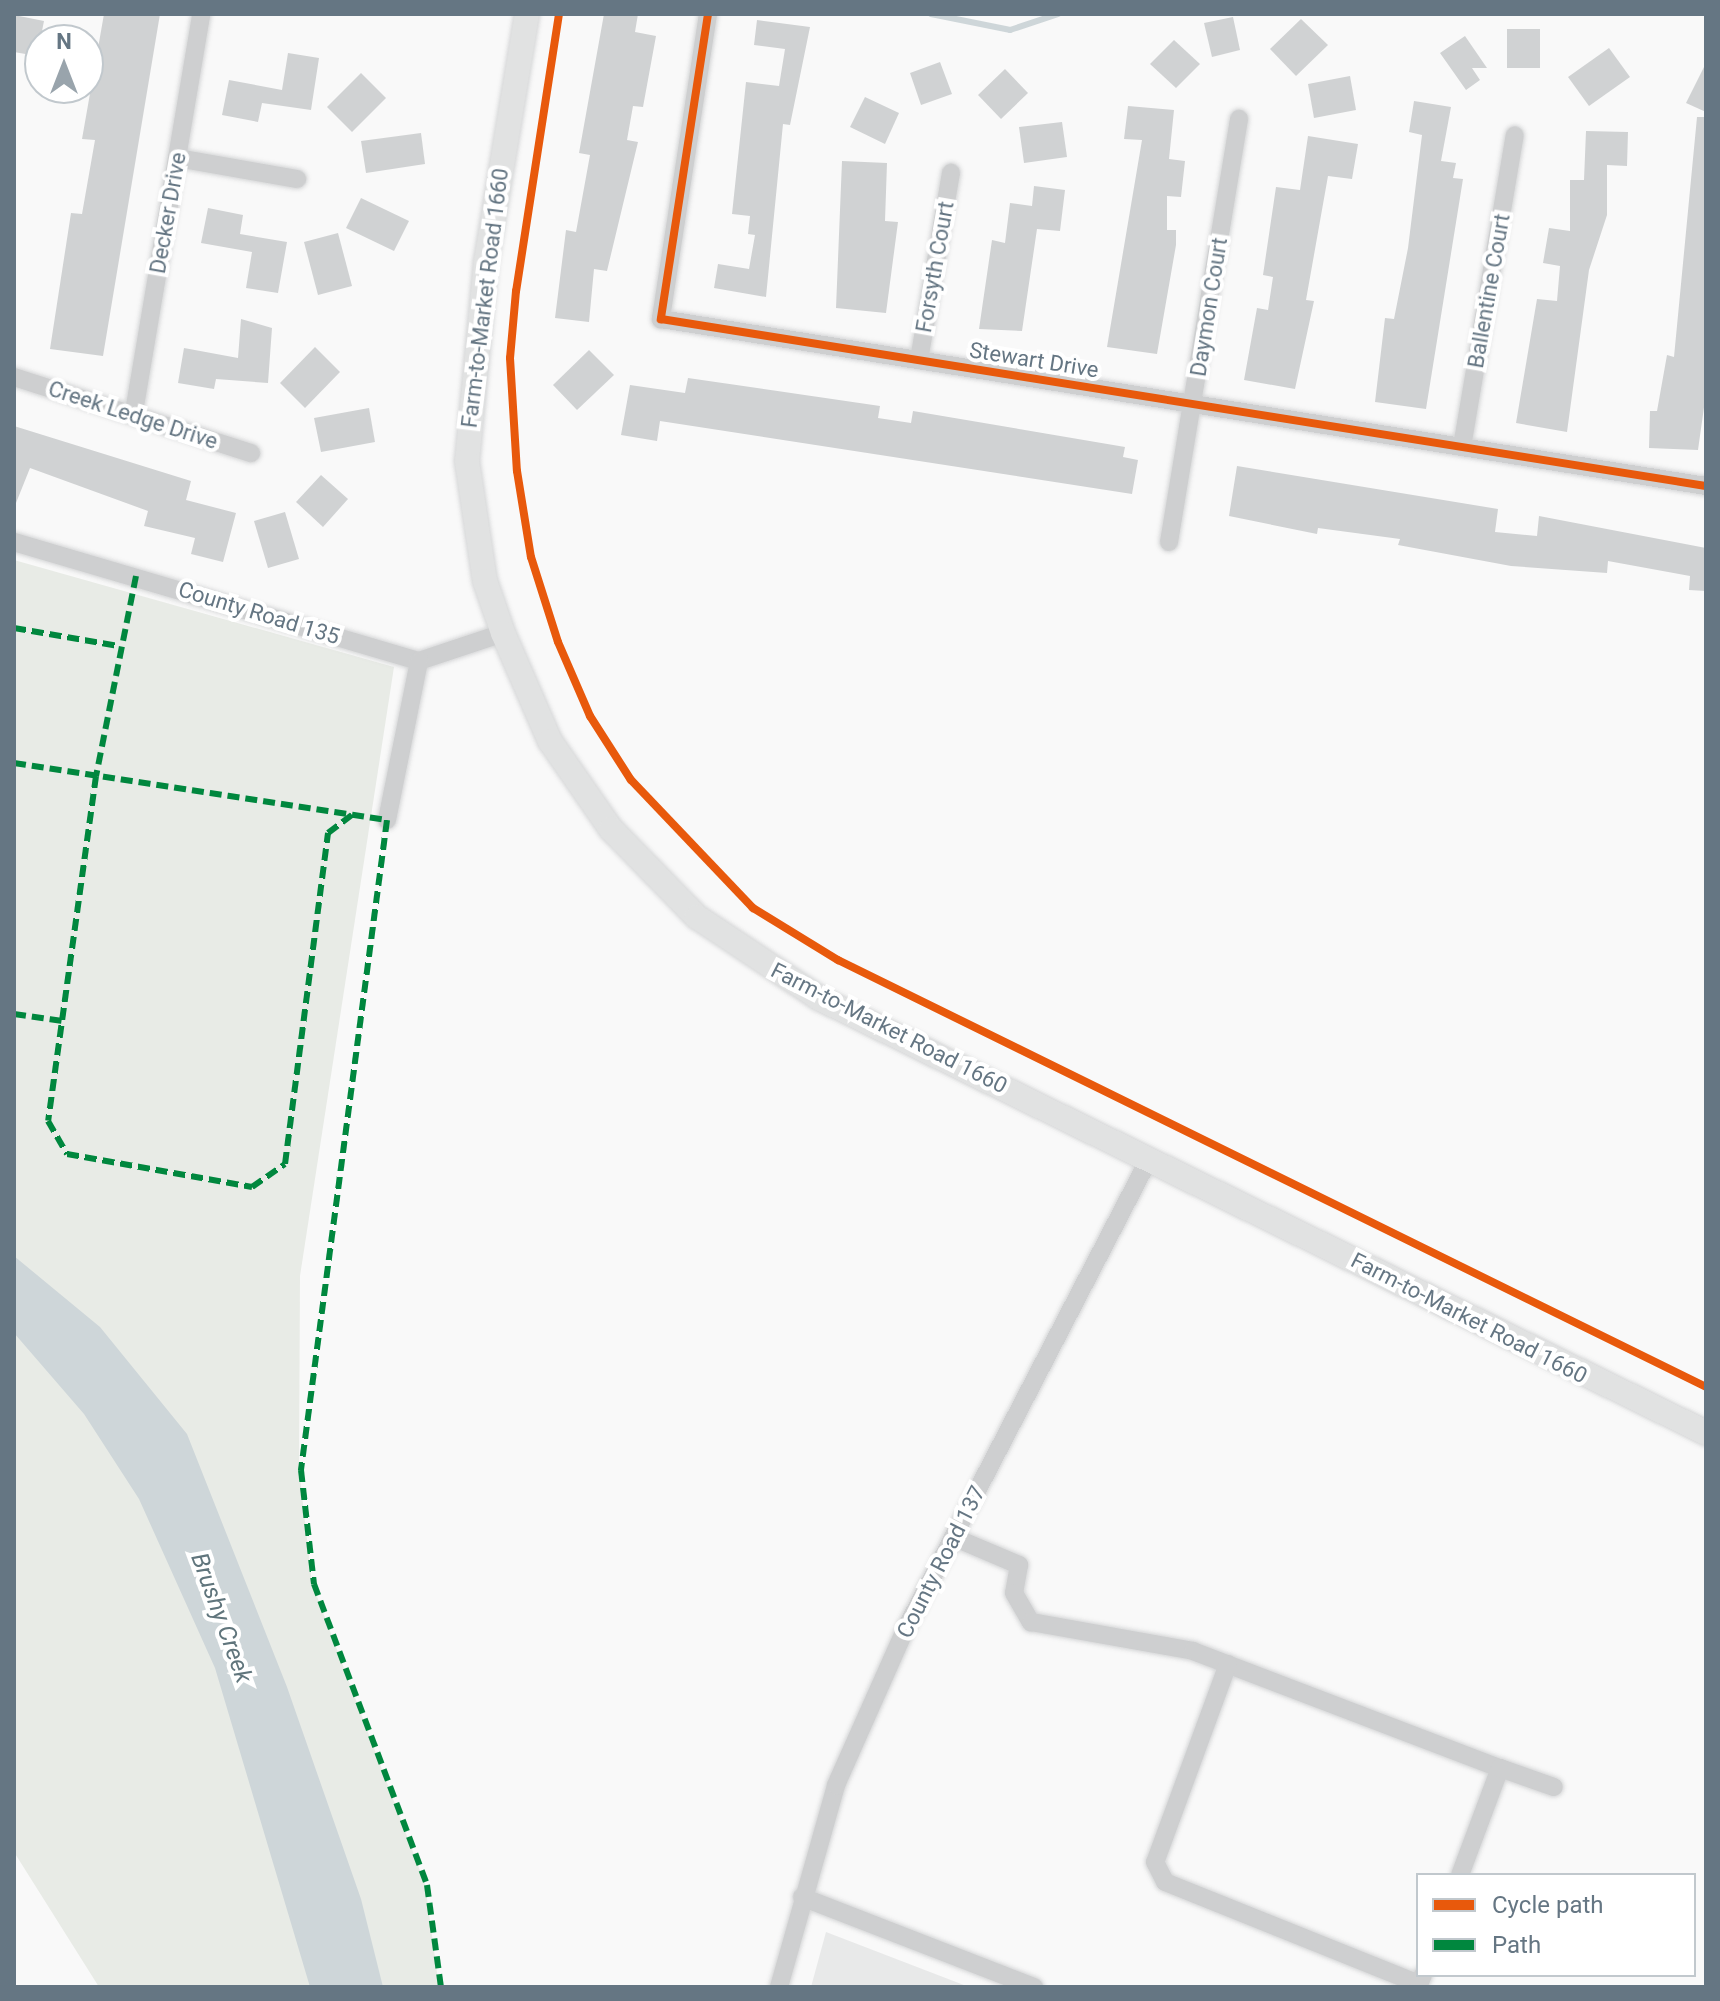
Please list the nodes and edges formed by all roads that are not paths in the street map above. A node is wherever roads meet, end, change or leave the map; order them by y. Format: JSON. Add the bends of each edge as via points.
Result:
{"nodes":[{"id":1,"x":201,"y":14,"type":"edge"},
{"id":2,"x":527,"y":14,"type":"edge"},
{"id":3,"x":708,"y":14,"type":"edge"},
{"id":4,"x":1239,"y":119,"type":"dead end"},
{"id":5,"x":1515,"y":135,"type":"dead end"},
{"id":6,"x":177,"y":158,"type":"junction"},
{"id":7,"x":951,"y":173,"type":"dead end"},
{"id":8,"x":297,"y":179,"type":"dead end"},
{"id":9,"x":919,"y":360,"type":"junction"},
{"id":10,"x":14,"y":377,"type":"edge"},
{"id":11,"x":1193,"y":404,"type":"junction"},
{"id":12,"x":134,"y":412,"type":"junction"},
{"id":13,"x":1462,"y":447,"type":"junction"},
{"id":14,"x":251,"y":453,"type":"dead end"},
{"id":15,"x":1706,"y":486,"type":"edge"},
{"id":16,"x":14,"y":542,"type":"edge"},
{"id":17,"x":1169,"y":542,"type":"dead end"},
{"id":18,"x":503,"y":633,"type":"junction"},
{"id":19,"x":419,"y":661,"type":"junction"},
{"id":20,"x":387,"y":820,"type":"dead end"},
{"id":21,"x":1150,"y":1157,"type":"junction"},
{"id":22,"x":1706,"y":1433,"type":"edge"},
{"id":23,"x":953,"y":1537,"type":"junction"},
{"id":24,"x":1228,"y":1664,"type":"junction"},
{"id":25,"x":1500,"y":1768,"type":"junction"},
{"id":26,"x":1554,"y":1787,"type":"dead end"},
{"id":27,"x":1461,"y":1873,"type":"edge"},
{"id":28,"x":802,"y":1897,"type":"junction"},
{"id":29,"x":1423,"y":1982,"type":"edge"},
{"id":30,"x":779,"y":1987,"type":"edge"},
{"id":31,"x":1034,"y":1987,"type":"edge"}],
"edges":[{"from":1,"to":6,"type":"street","name":"Decker Drive"},
{"from":2,"to":18,"type":"main road","name":"Farm-to-Market Road 1660","via":[[468,415],[477,544]]},
{"from":3,"to":9,"type":"street","name":"Stewart Drive","via":[[661,319]]},
{"from":4,"to":11,"type":"street","name":"Daymon Court"},
{"from":5,"to":13,"type":"street","name":"Ballentine Court"},
{"from":6,"to":8,"type":"street"},
{"from":6,"to":12,"type":"street","name":"Decker Drive"},
{"from":7,"to":9,"type":"street","name":"Forsyth Court"},
{"from":9,"to":11,"type":"street","name":"Stewart Drive"},
{"from":10,"to":12,"type":"street","name":"Creek Ledge Drive"},
{"from":11,"to":13,"type":"street","name":"Stewart Drive"},
{"from":11,"to":17,"type":"street","name":"Daymon Court"},
{"from":12,"to":14,"type":"street","name":"Creek Ledge Drive"},
{"from":13,"to":15,"type":"street","name":"Stewart Drive"},
{"from":16,"to":19,"type":"street","name":"County Road 135"},
{"from":18,"to":19,"type":"street"},
{"from":18,"to":21,"type":"main road","name":"Farm-to-Market Road 1660","via":[[550,741],[587,801],[697,917],[819,998]]},
{"from":19,"to":20,"type":"street"},
{"from":21,"to":22,"type":"main road","name":"Farm-to-Market Road 1660"},
{"from":21,"to":23,"type":"street","name":"County Road 137"},
{"from":23,"to":24,"type":"street","via":[[1019,1565],[1014,1593],[1031,1622],[1193,1651]]},
{"from":23,"to":28,"type":"street","name":"County Road 137","via":[[836,1785]]},
{"from":24,"to":25,"type":"street"},
{"from":24,"to":29,"type":"street","via":[[1155,1862],[1165,1882]]},
{"from":25,"to":26,"type":"street"},
{"from":25,"to":27,"type":"street"},
{"from":28,"to":30,"type":"street","name":"County Road 137"},
{"from":28,"to":31,"type":"street"}]}
